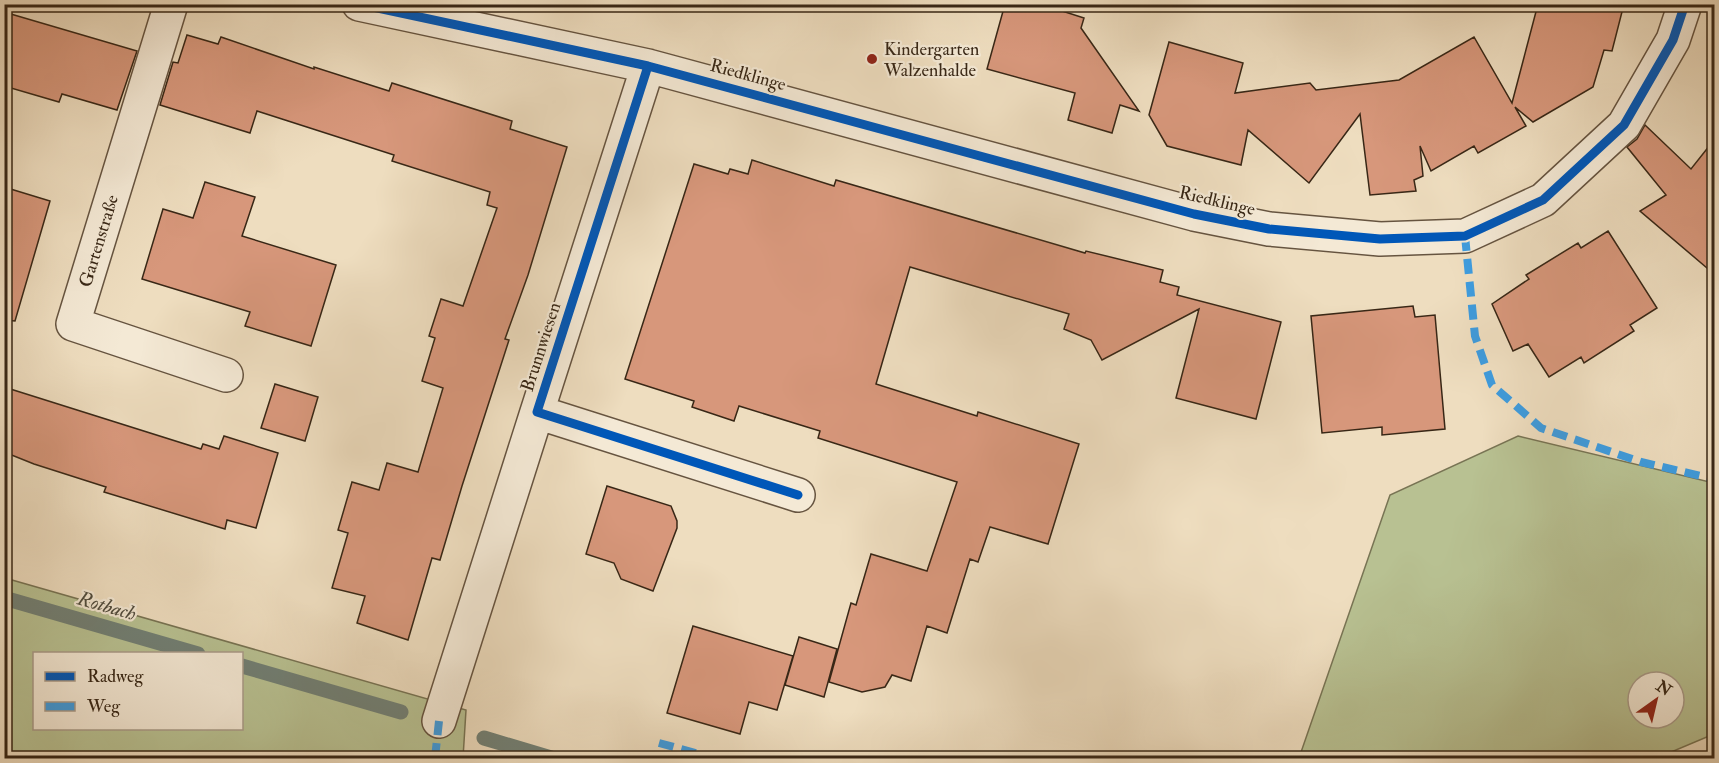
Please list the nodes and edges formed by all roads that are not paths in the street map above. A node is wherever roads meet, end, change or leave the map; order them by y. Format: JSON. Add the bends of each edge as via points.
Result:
{"nodes":[{"id":1,"x":171,"y":4,"type":"edge"},
{"id":2,"x":359,"y":4,"type":"edge"},
{"id":3,"x":1685,"y":4,"type":"edge"},
{"id":4,"x":648,"y":66,"type":"junction"},
{"id":5,"x":226,"y":375,"type":"dead end"},
{"id":6,"x":537,"y":412,"type":"junction"},
{"id":7,"x":798,"y":495,"type":"dead end"},
{"id":8,"x":439,"y":721,"type":"dead end"}],
"edges":[{"from":1,"to":5,"type":"street","name":"Gartenstraße","via":[[73,324]]},
{"from":2,"to":4,"type":"street"},
{"from":3,"to":4,"type":"street","name":"Riedklinge","via":[[1673,40],[1624,125],[1543,200],[1465,236],[1380,239],[1269,229],[1204,216]]},
{"from":4,"to":6,"type":"street","name":"Brunnwiesen"},
{"from":6,"to":7,"type":"street","name":"Brunnwiesen"},
{"from":6,"to":8,"type":"street","name":"Brunnwiesen"}]}
